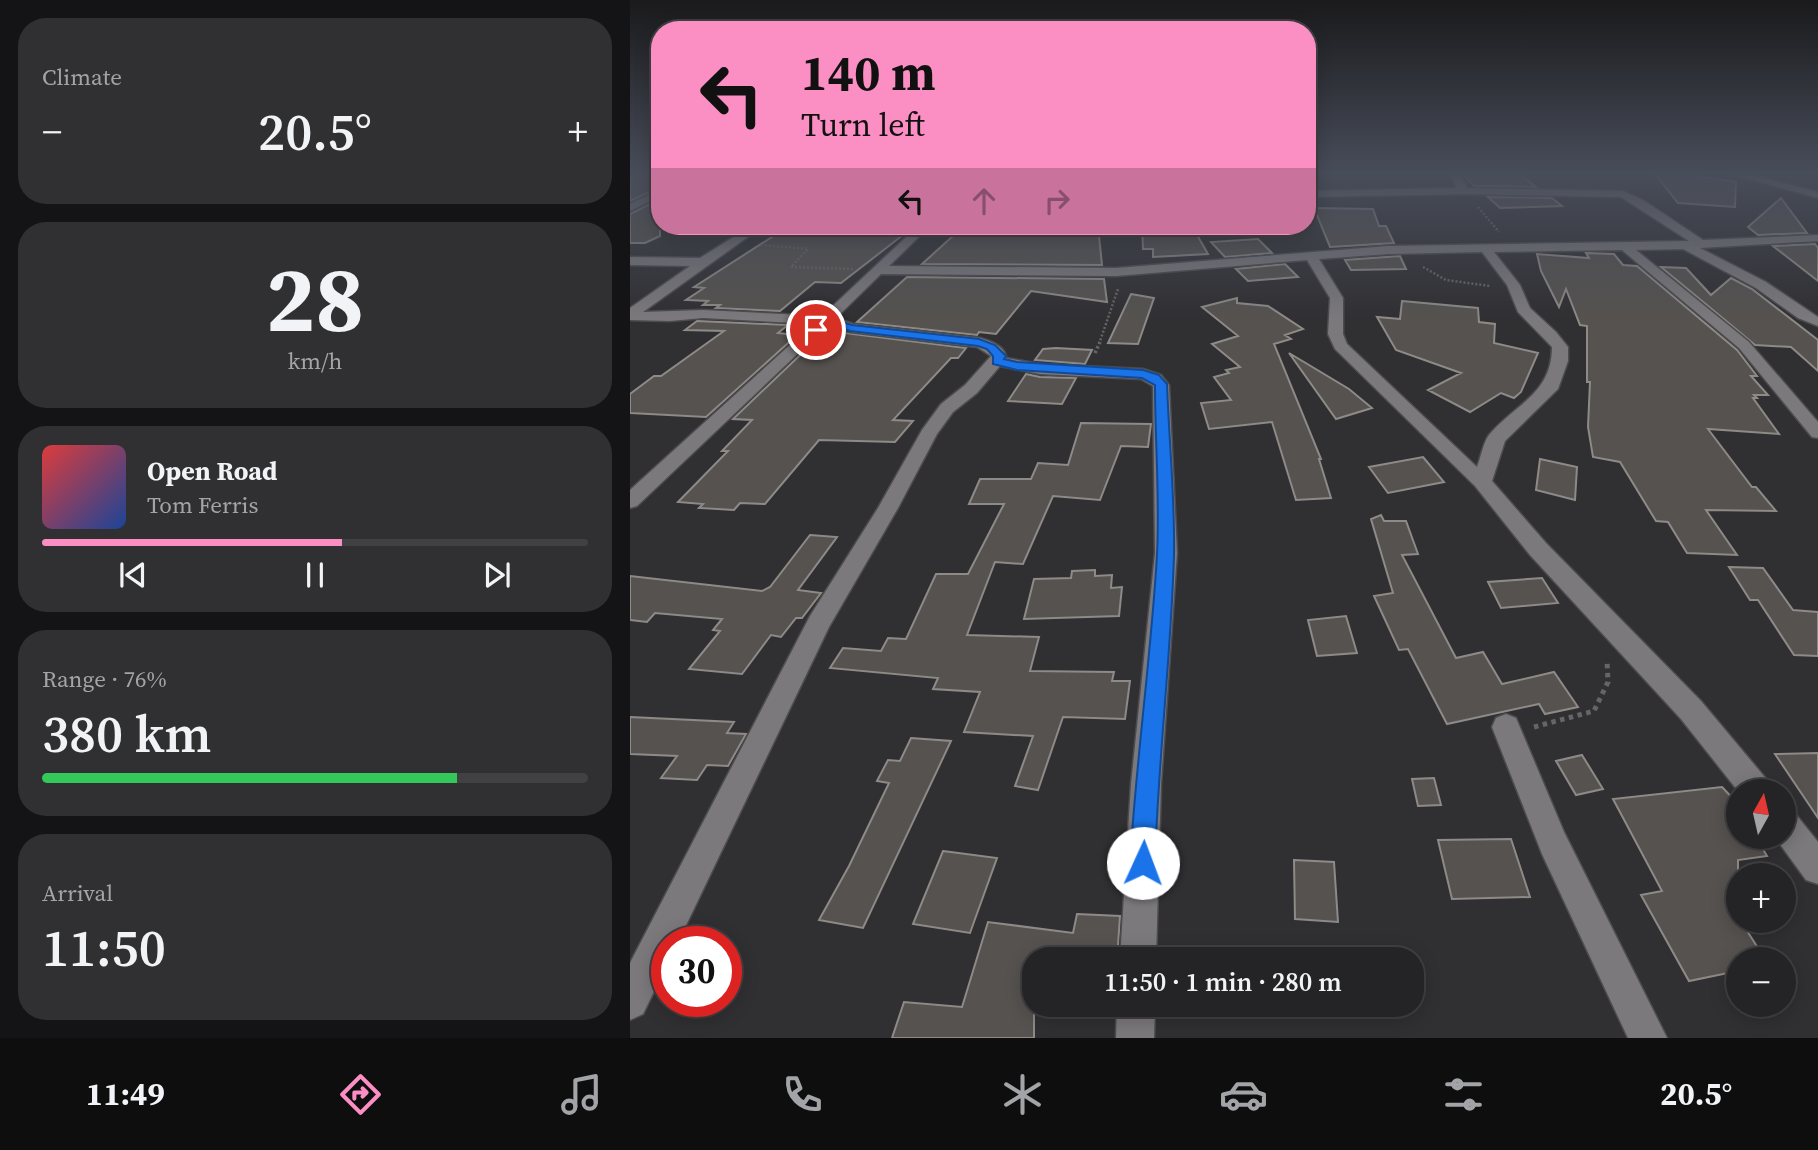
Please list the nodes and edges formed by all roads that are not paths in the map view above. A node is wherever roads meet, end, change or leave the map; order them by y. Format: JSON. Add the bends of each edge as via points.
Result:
{"nodes":[{"id":1,"x":1669,"y":222,"type":"edge"},
{"id":2,"x":744,"y":235,"type":"edge"},
{"id":3,"x":915,"y":235,"type":"edge"},
{"id":4,"x":1818,"y":238,"type":"edge"},
{"id":5,"x":1777,"y":242,"type":"junction"},
{"id":6,"x":1702,"y":245,"type":"junction"},
{"id":7,"x":1624,"y":246,"type":"junction"},
{"id":8,"x":1685,"y":246,"type":"junction"},
{"id":9,"x":1818,"y":246,"type":"edge"},
{"id":10,"x":1485,"y":248,"type":"junction"},
{"id":11,"x":1310,"y":256,"type":"junction"},
{"id":12,"x":630,"y":261,"type":"edge"},
{"id":13,"x":703,"y":262,"type":"junction"},
{"id":14,"x":878,"y":270,"type":"junction"},
{"id":15,"x":630,"y":315,"type":"edge"},
{"id":16,"x":826,"y":320,"type":"junction"},
{"id":17,"x":1818,"y":322,"type":"edge"},
{"id":18,"x":997,"y":361,"type":"junction"},
{"id":19,"x":1818,"y":432,"type":"edge"},
{"id":20,"x":1482,"y":482,"type":"junction"},
{"id":21,"x":630,"y":501,"type":"edge"},
{"id":22,"x":1506,"y":727,"type":"road end"},
{"id":23,"x":1747,"y":779,"type":"edge"},
{"id":24,"x":1796,"y":840,"type":"edge"},
{"id":25,"x":1818,"y":868,"type":"edge"},
{"id":26,"x":1139,"y":947,"type":"edge"},
{"id":27,"x":630,"y":1001,"type":"edge"},
{"id":28,"x":1136,"y":1017,"type":"edge"},
{"id":29,"x":1135,"y":1038,"type":"edge"},
{"id":30,"x":1648,"y":1038,"type":"edge"}],
"edges":[{"from":1,"to":6,"type":"street"},
{"from":2,"to":13,"type":"street"},
{"from":3,"to":14,"type":"street"},
{"from":4,"to":5,"type":"street"},
{"from":5,"to":6,"type":"street"},
{"from":5,"to":9,"type":"street"},
{"from":6,"to":8,"type":"street"},
{"from":7,"to":8,"type":"street"},
{"from":7,"to":10,"type":"street"},
{"from":7,"to":19,"type":"street","via":[[1744,345]]},
{"from":8,"to":17,"type":"street","via":[[1761,285]]},
{"from":10,"to":11,"type":"street"},
{"from":10,"to":20,"type":"street","via":[[1513,285],[1523,309],[1559,347],[1560,361],[1552,385],[1496,439]]},
{"from":11,"to":14,"type":"street","via":[[1116,272]]},
{"from":11,"to":20,"type":"street","via":[[1338,301],[1333,334],[1340,346]]},
{"from":12,"to":13,"type":"street"},
{"from":13,"to":15,"type":"street"},
{"from":14,"to":16,"type":"street"},
{"from":15,"to":16,"type":"street"},
{"from":16,"to":18,"type":"street","via":[[850,328],[979,343],[991,347],[1000,356]]},
{"from":16,"to":21,"type":"street"},
{"from":18,"to":26,"type":"street","via":[[1040,369],[1143,374],[1161,384],[1166,553],[1146,784]]},
{"from":18,"to":27,"type":"street","via":[[947,408],[928,434],[819,623]]},
{"from":20,"to":23,"type":"street","via":[[1538,549],[1691,710]]},
{"from":22,"to":30,"type":"street","via":[[1553,843]]},
{"from":24,"to":25,"type":"street"},
{"from":28,"to":29,"type":"street"}]}
